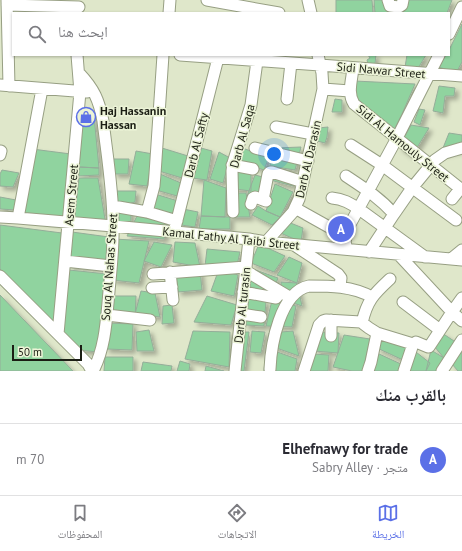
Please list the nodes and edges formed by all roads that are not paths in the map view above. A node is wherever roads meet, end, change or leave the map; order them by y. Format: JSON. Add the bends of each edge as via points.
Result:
{"nodes":[{"id":1,"x":170,"y":0,"type":"edge"},
{"id":2,"x":207,"y":0,"type":"edge"},
{"id":3,"x":308,"y":0,"type":"edge"},
{"id":4,"x":388,"y":0,"type":"edge"},
{"id":5,"x":403,"y":0,"type":"edge"},
{"id":6,"x":7,"y":2,"type":"edge"},
{"id":7,"x":42,"y":3,"type":"edge"},
{"id":8,"x":79,"y":7,"type":"edge"},
{"id":9,"x":462,"y":7,"type":"edge"},
{"id":10,"x":169,"y":12,"type":"edge"},
{"id":11,"x":273,"y":12,"type":"edge"},
{"id":12,"x":311,"y":12,"type":"edge"},
{"id":13,"x":453,"y":19,"type":"edge"},
{"id":14,"x":450,"y":30,"type":"edge"},
{"id":15,"x":7,"y":44,"type":"edge"},
{"id":16,"x":77,"y":56,"type":"edge"},
{"id":17,"x":163,"y":56,"type":"edge"},
{"id":18,"x":193,"y":56,"type":"edge"},
{"id":19,"x":439,"y":56,"type":"edge"},
{"id":20,"x":218,"y":58,"type":"junction"},
{"id":21,"x":319,"y":60,"type":"edge"},
{"id":22,"x":257,"y":61,"type":"junction"},
{"id":23,"x":291,"y":63,"type":"junction"},
{"id":24,"x":354,"y":68,"type":"junction"},
{"id":25,"x":79,"y":73,"type":"junction"},
{"id":26,"x":430,"y":74,"type":"junction"},
{"id":27,"x":462,"y":76,"type":"edge"},
{"id":28,"x":4,"y":86,"type":"edge"},
{"id":29,"x":42,"y":89,"type":"junction"},
{"id":30,"x":323,"y":89,"type":"junction"},
{"id":31,"x":350,"y":91,"type":"junction"},
{"id":32,"x":80,"y":92,"type":"junction"},
{"id":33,"x":94,"y":92,"type":"junction"},
{"id":34,"x":287,"y":99,"type":"dead end"},
{"id":35,"x":276,"y":127,"type":"dead end"},
{"id":36,"x":313,"y":134,"type":"junction"},
{"id":37,"x":397,"y":138,"type":"junction"},
{"id":38,"x":351,"y":145,"type":"dead end"},
{"id":39,"x":255,"y":148,"type":"dead end"},
{"id":40,"x":462,"y":148,"type":"edge"},
{"id":41,"x":308,"y":161,"type":"junction"},
{"id":42,"x":232,"y":165,"type":"junction"},
{"id":43,"x":430,"y":165,"type":"junction"},
{"id":44,"x":382,"y":166,"type":"junction"},
{"id":45,"x":253,"y":169,"type":"dead end"},
{"id":46,"x":346,"y":176,"type":"dead end"},
{"id":47,"x":303,"y":182,"type":"junction"},
{"id":48,"x":412,"y":188,"type":"junction"},
{"id":49,"x":461,"y":190,"type":"edge"},
{"id":50,"x":368,"y":191,"type":"junction"},
{"id":51,"x":332,"y":198,"type":"dead end"},
{"id":52,"x":452,"y":199,"type":"dead end"},
{"id":53,"x":251,"y":204,"type":"dead end"},
{"id":54,"x":113,"y":206,"type":"junction"},
{"id":55,"x":295,"y":208,"type":"junction"},
{"id":56,"x":359,"y":208,"type":"junction"},
{"id":57,"x":147,"y":212,"type":"junction"},
{"id":58,"x":234,"y":212,"type":"dead end"},
{"id":59,"x":394,"y":214,"type":"junction"},
{"id":60,"x":0,"y":217,"type":"edge"},
{"id":61,"x":18,"y":218,"type":"junction"},
{"id":62,"x":456,"y":220,"type":"dead end"},
{"id":63,"x":177,"y":221,"type":"junction"},
{"id":64,"x":68,"y":222,"type":"junction"},
{"id":65,"x":113,"y":226,"type":"junction"},
{"id":66,"x":385,"y":227,"type":"junction"},
{"id":67,"x":174,"y":232,"type":"junction"},
{"id":68,"x":345,"y":236,"type":"junction"},
{"id":69,"x":249,"y":239,"type":"junction"},
{"id":70,"x":266,"y":242,"type":"junction"},
{"id":71,"x":292,"y":244,"type":"junction"},
{"id":72,"x":347,"y":249,"type":"junction"},
{"id":73,"x":462,"y":250,"type":"edge"},
{"id":74,"x":369,"y":252,"type":"junction"},
{"id":75,"x":399,"y":255,"type":"junction"},
{"id":76,"x":425,"y":257,"type":"junction"},
{"id":77,"x":457,"y":260,"type":"edge"},
{"id":78,"x":65,"y":261,"type":"junction"},
{"id":79,"x":111,"y":266,"type":"junction"},
{"id":80,"x":246,"y":269,"type":"junction"},
{"id":81,"x":170,"y":272,"type":"junction"},
{"id":82,"x":153,"y":274,"type":"dead end"},
{"id":83,"x":0,"y":276,"type":"edge"},
{"id":84,"x":390,"y":279,"type":"dead end"},
{"id":85,"x":172,"y":287,"type":"junction"},
{"id":86,"x":340,"y":287,"type":"junction"},
{"id":87,"x":152,"y":288,"type":"dead end"},
{"id":88,"x":244,"y":292,"type":"junction"},
{"id":89,"x":281,"y":292,"type":"junction"},
{"id":90,"x":372,"y":297,"type":"junction"},
{"id":91,"x":291,"y":298,"type":"junction"},
{"id":92,"x":462,"y":298,"type":"edge"},
{"id":93,"x":173,"y":300,"type":"dead end"},
{"id":94,"x":402,"y":302,"type":"dead end"},
{"id":95,"x":452,"y":312,"type":"junction"},
{"id":96,"x":241,"y":314,"type":"junction"},
{"id":97,"x":107,"y":315,"type":"junction"},
{"id":98,"x":261,"y":317,"type":"dead end"},
{"id":99,"x":150,"y":320,"type":"dead end"},
{"id":100,"x":331,"y":320,"type":"junction"},
{"id":101,"x":462,"y":321,"type":"edge"},
{"id":102,"x":362,"y":323,"type":"junction"},
{"id":103,"x":440,"y":330,"type":"junction"},
{"id":104,"x":376,"y":333,"type":"junction"},
{"id":105,"x":58,"y":334,"type":"junction"},
{"id":106,"x":331,"y":336,"type":"dead end"},
{"id":107,"x":462,"y":340,"type":"edge"},
{"id":108,"x":413,"y":344,"type":"junction"},
{"id":109,"x":270,"y":369,"type":"dead end"},
{"id":110,"x":93,"y":371,"type":"edge"},
{"id":111,"x":235,"y":371,"type":"edge"},
{"id":112,"x":304,"y":371,"type":"edge"},
{"id":113,"x":368,"y":371,"type":"edge"},
{"id":114,"x":404,"y":371,"type":"edge"},
{"id":115,"x":442,"y":371,"type":"edge"}],
"edges":[{"from":1,"to":10,"type":"street"},
{"from":2,"to":11,"type":"street"},
{"from":3,"to":12,"type":"street"},
{"from":4,"to":5,"type":"street","via":[[390,6],[399,7]]},
{"from":6,"to":7,"type":"street"},
{"from":6,"to":15,"type":"street"},
{"from":7,"to":8,"type":"street"},
{"from":9,"to":13,"type":"street"},
{"from":13,"to":14,"type":"street"},
{"from":15,"to":28,"type":"street"},
{"from":16,"to":25,"type":"street","name":"Asem Street"},
{"from":17,"to":57,"type":"street","via":[[155,174]]},
{"from":18,"to":20,"type":"street","name":"Sidi Nawar Street"},
{"from":19,"to":26,"type":"street"},
{"from":20,"to":22,"type":"street","name":"Sidi Nawar Street"},
{"from":20,"to":63,"type":"street","name":"Darb Al Safty"},
{"from":21,"to":23,"type":"street","name":"Sidi Nawar Street"},
{"from":21,"to":24,"type":"street","name":"Sidi Nawar Street"},
{"from":21,"to":30,"type":"street","name":"Darb Al Darasin","via":[[324,81]]},
{"from":22,"to":23,"type":"street","name":"Sidi Nawar Street"},
{"from":22,"to":42,"type":"street","name":"Darb Al Saqa","via":[[251,104]]},
{"from":23,"to":34,"type":"street"},
{"from":24,"to":26,"type":"street","name":"Sidi Nawar Street"},
{"from":24,"to":31,"type":"street","name":"Sidi Al Hamouly Street"},
{"from":25,"to":32,"type":"street","name":"Asem Street"},
{"from":25,"to":33,"type":"street","name":"Souq Al Nahas Street"},
{"from":26,"to":27,"type":"street","name":"Sidi Nawar Street"},
{"from":26,"to":37,"type":"street"},
{"from":28,"to":29,"type":"street"},
{"from":29,"to":32,"type":"street"},
{"from":29,"to":61,"type":"street"},
{"from":30,"to":31,"type":"street"},
{"from":30,"to":36,"type":"street","name":"Darb Al Darasin"},
{"from":31,"to":37,"type":"street","name":"Sidi Al Hamouly Street","via":[[354,104]]},
{"from":32,"to":33,"type":"street"},
{"from":32,"to":64,"type":"street","name":"Asem Street"},
{"from":33,"to":54,"type":"street","name":"Souq Al Nahas Street","via":[[103,121]]},
{"from":35,"to":36,"type":"street"},
{"from":36,"to":41,"type":"street","name":"Darb Al Darasin"},
{"from":37,"to":43,"type":"street","name":"Sidi Al Hamouly Street"},
{"from":37,"to":44,"type":"street"},
{"from":38,"to":44,"type":"street"},
{"from":39,"to":41,"type":"street"},
{"from":40,"to":43,"type":"street","via":[[445,153]]},
{"from":41,"to":47,"type":"street","name":"Darb Al Darasin"},
{"from":42,"to":45,"type":"street"},
{"from":42,"to":58,"type":"street","name":"Darb Al Saqa"},
{"from":43,"to":48,"type":"street"},
{"from":43,"to":49,"type":"street","name":"Sidi Al Hamouly Street"},
{"from":44,"to":48,"type":"street"},
{"from":44,"to":50,"type":"street"},
{"from":46,"to":50,"type":"street"},
{"from":47,"to":53,"type":"street","via":[[270,172],[264,200],[255,197]]},
{"from":47,"to":55,"type":"street","name":"Darb Al Darasin"},
{"from":48,"to":59,"type":"street"},
{"from":48,"to":62,"type":"street"},
{"from":49,"to":52,"type":"street"},
{"from":50,"to":56,"type":"street"},
{"from":50,"to":59,"type":"street"},
{"from":51,"to":56,"type":"street"},
{"from":54,"to":57,"type":"street"},
{"from":54,"to":65,"type":"street","name":"Souq Al Nahas Street"},
{"from":55,"to":68,"type":"street"},
{"from":55,"to":70,"type":"street","name":"Darb Al Darasin"},
{"from":56,"to":66,"type":"street"},
{"from":56,"to":68,"type":"street"},
{"from":57,"to":63,"type":"street"},
{"from":59,"to":66,"type":"street"},
{"from":60,"to":61,"type":"street","name":"Kamal Fathy Al Taibi Street"},
{"from":61,"to":64,"type":"street","name":"Kamal Fathy Al Taibi Street"},
{"from":63,"to":67,"type":"street","name":"Darb Al Safty"},
{"from":64,"to":65,"type":"street","name":"Kamal Fathy Al Taibi Street"},
{"from":64,"to":78,"type":"street","name":"Asem Street"},
{"from":65,"to":67,"type":"street","name":"Kamal Fathy Al Taibi Street"},
{"from":65,"to":79,"type":"street","name":"Souq Al Nahas Street"},
{"from":66,"to":74,"type":"street"},
{"from":66,"to":76,"type":"street"},
{"from":67,"to":69,"type":"street","name":"Kamal Fathy Al Taibi Street"},
{"from":68,"to":72,"type":"street"},
{"from":69,"to":70,"type":"street","name":"Kamal Fathy Al Taibi Street"},
{"from":69,"to":80,"type":"street","name":"Darb Al turasin"},
{"from":70,"to":71,"type":"street","name":"Kamal Fathy Al Taibi Street"},
{"from":71,"to":72,"type":"street","name":"Kamal Fathy Al Taibi Street"},
{"from":71,"to":86,"type":"street","via":[[338,274],[341,278]]},
{"from":72,"to":74,"type":"street","name":"Kamal Fathy Al Taibi Street"},
{"from":73,"to":77,"type":"street"},
{"from":74,"to":75,"type":"street","name":"Kamal Fathy Al Taibi Street"},
{"from":75,"to":76,"type":"street","name":"Kamal Fathy Al Taibi Street"},
{"from":75,"to":95,"type":"street"},
{"from":76,"to":77,"type":"street","name":"Kamal Fathy Al Taibi Street"},
{"from":78,"to":79,"type":"street"},
{"from":78,"to":105,"type":"street","name":"Asem Street"},
{"from":79,"to":97,"type":"street","name":"Souq Al Nahas Street"},
{"from":80,"to":81,"type":"street","via":[[212,274]]},
{"from":80,"to":88,"type":"street","name":"Darb Al turasin"},
{"from":80,"to":89,"type":"street"},
{"from":81,"to":82,"type":"street"},
{"from":81,"to":85,"type":"street"},
{"from":83,"to":105,"type":"street"},
{"from":84,"to":90,"type":"street"},
{"from":85,"to":87,"type":"street"},
{"from":85,"to":93,"type":"street"},
{"from":86,"to":90,"type":"street"},
{"from":86,"to":91,"type":"street","via":[[304,287]]},
{"from":88,"to":89,"type":"street","via":[[275,298]]},
{"from":88,"to":96,"type":"street","name":"Darb Al turasin"},
{"from":89,"to":91,"type":"street"},
{"from":90,"to":102,"type":"street","via":[[365,309]]},
{"from":91,"to":109,"type":"street","via":[[276,332]]},
{"from":92,"to":95,"type":"street"},
{"from":94,"to":103,"type":"street"},
{"from":95,"to":101,"type":"street"},
{"from":95,"to":103,"type":"street"},
{"from":96,"to":98,"type":"street"},
{"from":96,"to":111,"type":"street","name":"Darb Al turasin"},
{"from":97,"to":99,"type":"street"},
{"from":97,"to":110,"type":"street","name":"Souq Al Nahas Street","via":[[100,355]]},
{"from":100,"to":102,"type":"street"},
{"from":100,"to":106,"type":"street"},
{"from":100,"to":112,"type":"street","via":[[323,321],[319,325]]},
{"from":102,"to":104,"type":"street"},
{"from":103,"to":108,"type":"street","via":[[428,348]]},
{"from":104,"to":108,"type":"street"},
{"from":104,"to":113,"type":"street"},
{"from":105,"to":110,"type":"street"},
{"from":107,"to":115,"type":"street"},
{"from":108,"to":114,"type":"street"}]}
